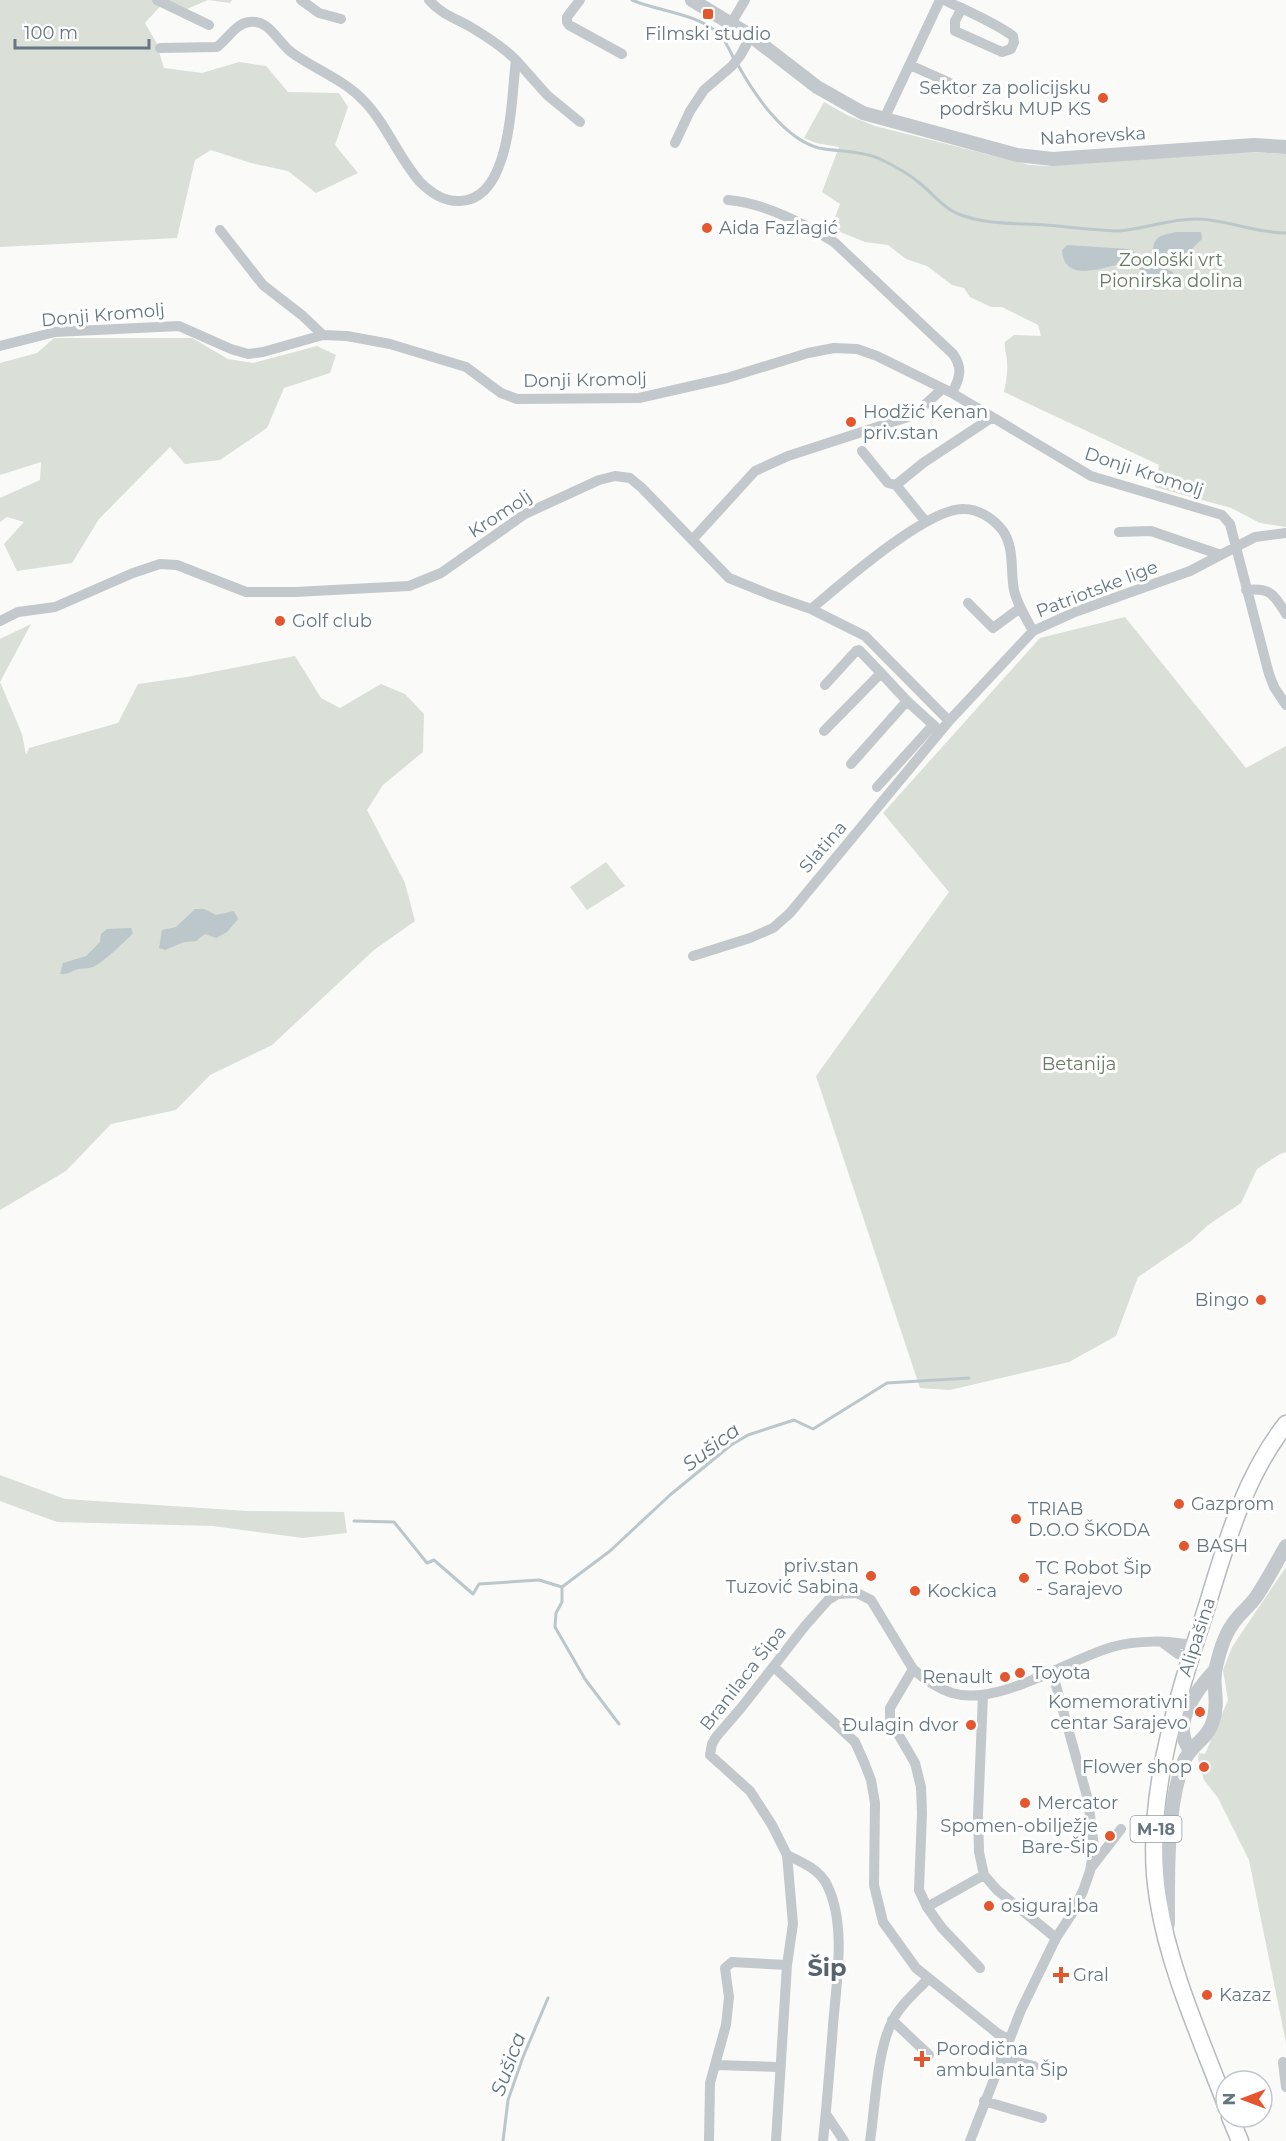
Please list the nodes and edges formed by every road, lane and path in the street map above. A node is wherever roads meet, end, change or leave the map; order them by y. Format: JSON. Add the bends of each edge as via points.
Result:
{"nodes":[{"id":1,"x":157,"y":0,"type":"edge"},
{"id":2,"x":301,"y":0,"type":"edge"},
{"id":3,"x":429,"y":0,"type":"edge"},
{"id":4,"x":580,"y":0,"type":"edge"},
{"id":5,"x":692,"y":0,"type":"edge"},
{"id":6,"x":745,"y":0,"type":"edge"},
{"id":7,"x":942,"y":0,"type":"edge"},
{"id":8,"x":962,"y":8,"type":"junction"},
{"id":9,"x":340,"y":19,"type":"dead end"},
{"id":10,"x":732,"y":22,"type":"junction"},
{"id":11,"x":208,"y":25,"type":"dead end"},
{"id":12,"x":996,"y":25,"type":"junction"},
{"id":13,"x":751,"y":36,"type":"junction"},
{"id":14,"x":987,"y":45,"type":"junction"},
{"id":15,"x":160,"y":48,"type":"dead end"},
{"id":16,"x":622,"y":54,"type":"dead end"},
{"id":17,"x":516,"y":60,"type":"junction"},
{"id":18,"x":910,"y":65,"type":"junction"},
{"id":19,"x":970,"y":92,"type":"dead end"},
{"id":20,"x":884,"y":119,"type":"junction"},
{"id":21,"x":580,"y":122,"type":"dead end"},
{"id":22,"x":675,"y":143,"type":"dead end"},
{"id":23,"x":1286,"y":147,"type":"edge"},
{"id":24,"x":728,"y":200,"type":"dead end"},
{"id":25,"x":220,"y":230,"type":"dead end"},
{"id":26,"x":323,"y":335,"type":"junction"},
{"id":27,"x":0,"y":346,"type":"edge"},
{"id":28,"x":947,"y":391,"type":"junction"},
{"id":29,"x":991,"y":418,"type":"junction"},
{"id":30,"x":862,"y":451,"type":"dead end"},
{"id":31,"x":896,"y":485,"type":"junction"},
{"id":32,"x":926,"y":522,"type":"junction"},
{"id":33,"x":1119,"y":532,"type":"dead end"},
{"id":34,"x":1286,"y":533,"type":"edge"},
{"id":35,"x":693,"y":539,"type":"junction"},
{"id":36,"x":1235,"y":547,"type":"junction"},
{"id":37,"x":1221,"y":555,"type":"junction"},
{"id":38,"x":1246,"y":590,"type":"junction"},
{"id":39,"x":968,"y":603,"type":"dead end"},
{"id":40,"x":1020,"y":608,"type":"junction"},
{"id":41,"x":811,"y":609,"type":"junction"},
{"id":42,"x":1286,"y":614,"type":"edge"},
{"id":43,"x":0,"y":621,"type":"edge"},
{"id":44,"x":1033,"y":632,"type":"junction"},
{"id":45,"x":881,"y":673,"type":"junction"},
{"id":46,"x":825,"y":685,"type":"dead end"},
{"id":47,"x":907,"y":701,"type":"junction"},
{"id":48,"x":1286,"y":705,"type":"edge"},
{"id":49,"x":949,"y":721,"type":"junction"},
{"id":50,"x":937,"y":728,"type":"junction"},
{"id":51,"x":825,"y":731,"type":"dead end"},
{"id":52,"x":851,"y":764,"type":"dead end"},
{"id":53,"x":877,"y":787,"type":"dead end"},
{"id":54,"x":693,"y":956,"type":"dead end"},
{"id":55,"x":1286,"y":1424,"type":"edge"},
{"id":56,"x":1286,"y":1546,"type":"edge"},
{"id":57,"x":1192,"y":1652,"type":"junction"},
{"id":58,"x":774,"y":1667,"type":"junction"},
{"id":59,"x":913,"y":1669,"type":"junction"},
{"id":60,"x":1215,"y":1670,"type":"junction"},
{"id":61,"x":1052,"y":1671,"type":"junction"},
{"id":62,"x":983,"y":1695,"type":"junction"},
{"id":63,"x":1190,"y":1750,"type":"junction"},
{"id":64,"x":1121,"y":1829,"type":"dead end"},
{"id":65,"x":787,"y":1855,"type":"junction"},
{"id":66,"x":1090,"y":1871,"type":"junction"},
{"id":67,"x":984,"y":1875,"type":"junction"},
{"id":68,"x":927,"y":1907,"type":"junction"},
{"id":69,"x":1056,"y":1938,"type":"junction"},
{"id":70,"x":1168,"y":1945,"type":"junction"},
{"id":71,"x":787,"y":1965,"type":"junction"},
{"id":72,"x":980,"y":1968,"type":"dead end"},
{"id":73,"x":928,"y":1979,"type":"junction"},
{"id":74,"x":892,"y":2020,"type":"junction"},
{"id":75,"x":1008,"y":2040,"type":"junction"},
{"id":76,"x":929,"y":2055,"type":"dead end"},
{"id":77,"x":1001,"y":2058,"type":"junction"},
{"id":78,"x":1283,"y":2062,"type":"dead end"},
{"id":79,"x":716,"y":2065,"type":"junction"},
{"id":80,"x":1034,"y":2066,"type":"dead end"},
{"id":81,"x":780,"y":2067,"type":"junction"},
{"id":82,"x":1214,"y":2074,"type":"edge"},
{"id":83,"x":1286,"y":2087,"type":"edge"},
{"id":84,"x":984,"y":2101,"type":"junction"},
{"id":85,"x":826,"y":2113,"type":"junction"},
{"id":86,"x":1042,"y":2118,"type":"dead end"},
{"id":87,"x":709,"y":2141,"type":"edge"},
{"id":88,"x":776,"y":2141,"type":"edge"},
{"id":89,"x":823,"y":2141,"type":"edge"},
{"id":90,"x":844,"y":2141,"type":"edge"},
{"id":91,"x":870,"y":2141,"type":"edge"},
{"id":92,"x":970,"y":2141,"type":"edge"}],
"edges":[{"from":1,"to":11,"type":"street"},
{"from":2,"to":9,"type":"street"},
{"from":3,"to":17,"type":"street","via":[[437,10],[470,26]]},
{"from":4,"to":16,"type":"street","via":[[567,17],[569,25]]},
{"from":5,"to":10,"type":"street","name":"Nahorevska"},
{"from":6,"to":10,"type":"street"},
{"from":7,"to":8,"type":"street"},
{"from":7,"to":18,"type":"street"},
{"from":8,"to":12,"type":"street"},
{"from":8,"to":14,"type":"street","via":[[955,31]]},
{"from":10,"to":13,"type":"street","name":"Nahorevska"},
{"from":12,"to":14,"type":"street"},
{"from":12,"to":14,"type":"street","via":[[1013,36],[1012,46],[1002,52]]},
{"from":13,"to":20,"type":"street","name":"Nahorevska","via":[[817,87],[863,113]]},
{"from":13,"to":22,"type":"street","via":[[732,66],[704,90]]},
{"from":15,"to":17,"type":"street","via":[[215,48],[240,25],[266,25],[288,50],[351,88],[366,102],[420,181],[435,195],[462,202],[488,189],[496,175],[508,131]]},
{"from":17,"to":21,"type":"street","via":[[547,95]]},
{"from":18,"to":19,"type":"street"},
{"from":18,"to":20,"type":"street"},
{"from":20,"to":23,"type":"street","name":"Nahorevska","via":[[1017,155],[1053,159],[1254,145]]},
{"from":24,"to":28,"type":"street","via":[[763,208],[834,243],[953,354],[960,370],[958,381]]},
{"from":25,"to":26,"type":"street","via":[[263,285]]},
{"from":26,"to":27,"type":"street","name":"Donji Kromolj","via":[[248,354],[179,326],[55,332]]},
{"from":26,"to":28,"type":"street","name":"Donji Kromolj","via":[[390,344],[466,367],[501,393],[517,399],[639,398],[834,348],[857,349],[877,356]]},
{"from":28,"to":29,"type":"street","name":"Donji Kromolj"},
{"from":28,"to":35,"type":"street","via":[[914,415],[788,456],[755,471]]},
{"from":29,"to":31,"type":"street"},
{"from":29,"to":36,"type":"street","name":"Donji Kromolj","via":[[1091,476],[1222,515],[1230,524]]},
{"from":30,"to":31,"type":"street","via":[[888,483]]},
{"from":31,"to":32,"type":"street"},
{"from":32,"to":40,"type":"street","via":[[941,513],[964,509],[996,523],[1009,547]]},
{"from":32,"to":41,"type":"street","via":[[874,557]]},
{"from":33,"to":37,"type":"street","via":[[1151,531]]},
{"from":34,"to":36,"type":"street","name":"Patriotske lige","via":[[1255,537]]},
{"from":35,"to":41,"type":"street","name":"Kromolj","via":[[729,578]]},
{"from":35,"to":43,"type":"street","name":"Kromolj","via":[[630,478],[615,476],[525,514],[441,573],[409,586],[246,592],[177,565],[160,564],[55,608],[18,612]]},
{"from":36,"to":37,"type":"street","name":"Patriotske lige"},
{"from":36,"to":38,"type":"street"},
{"from":37,"to":44,"type":"street","name":"Patriotske lige"},
{"from":38,"to":42,"type":"street","via":[[1268,591]]},
{"from":38,"to":48,"type":"street","via":[[1269,674]]},
{"from":39,"to":40,"type":"street","via":[[993,628]]},
{"from":40,"to":44,"type":"street"},
{"from":41,"to":49,"type":"street","name":"Kromolj","via":[[865,636]]},
{"from":44,"to":49,"type":"street","name":"Patriotske lige"},
{"from":45,"to":46,"type":"street","via":[[859,650]]},
{"from":45,"to":47,"type":"street"},
{"from":45,"to":51,"type":"street"},
{"from":47,"to":50,"type":"street"},
{"from":47,"to":52,"type":"street"},
{"from":49,"to":50,"type":"street","name":"Slatina"},
{"from":50,"to":53,"type":"street"},
{"from":50,"to":54,"type":"street","name":"Slatina","via":[[790,913],[765,932]]},
{"from":55,"to":57,"type":"main road","name":"Alipašina","number":"M-18","via":[[1260,1464],[1240,1506]]},
{"from":56,"to":60,"type":"street","via":[[1255,1599],[1231,1626]]},
{"from":57,"to":61,"type":"street","name":"Branilaca Šipa","via":[[1172,1641],[1139,1643],[1114,1647]]},
{"from":57,"to":70,"type":"main road","name":"Alipašina","number":"M-18","via":[[1170,1731],[1156,1823],[1154,1862]]},
{"from":58,"to":59,"type":"street","name":"Branilaca Šipa","via":[[828,1600],[848,1592],[871,1600]]},
{"from":58,"to":65,"type":"street","name":"Branilaca Šipa","via":[[716,1737],[710,1755],[750,1791]]},
{"from":58,"to":73,"type":"street","via":[[855,1742],[871,1780],[875,1803],[874,1885],[883,1922],[915,1968]]},
{"from":59,"to":62,"type":"street","name":"Branilaca Šipa","via":[[937,1687],[953,1693]]},
{"from":59,"to":68,"type":"street","via":[[891,1708],[890,1720],[915,1763],[921,1787],[919,1890]]},
{"from":60,"to":63,"type":"street","via":[[1214,1718],[1204,1738]]},
{"from":60,"to":63,"type":"street","via":[[1198,1690],[1187,1714],[1183,1734]]},
{"from":61,"to":62,"type":"street","name":"Branilaca Šipa"},
{"from":61,"to":66,"type":"street","via":[[1088,1800],[1094,1847]]},
{"from":62,"to":67,"type":"street","via":[[978,1814]]},
{"from":63,"to":70,"type":"street","via":[[1181,1770],[1168,1852]]},
{"from":64,"to":66,"type":"street"},
{"from":65,"to":71,"type":"street","name":"Branilaca Šipa","via":[[793,1924]]},
{"from":65,"to":85,"type":"street","via":[[807,1864],[826,1882],[836,1905],[837,1977]]},
{"from":66,"to":69,"type":"street","via":[[1073,1912]]},
{"from":67,"to":68,"type":"street"},
{"from":67,"to":69,"type":"street"},
{"from":68,"to":72,"type":"street"},
{"from":69,"to":75,"type":"street"},
{"from":70,"to":82,"type":"main road","name":"Alipašina","number":"M-18"},
{"from":71,"to":79,"type":"street","via":[[732,1962],[725,1968],[729,1997]]},
{"from":71,"to":81,"type":"street","name":"Branilaca Šipa"},
{"from":73,"to":74,"type":"street"},
{"from":73,"to":75,"type":"street"},
{"from":74,"to":76,"type":"street"},
{"from":74,"to":91,"type":"street","via":[[885,2040]]},
{"from":75,"to":77,"type":"street"},
{"from":77,"to":80,"type":"street"},
{"from":77,"to":84,"type":"street"},
{"from":78,"to":83,"type":"street"},
{"from":79,"to":81,"type":"street"},
{"from":79,"to":87,"type":"street","via":[[710,2084]]},
{"from":81,"to":88,"type":"street","name":"Branilaca Šipa"},
{"from":84,"to":86,"type":"street"},
{"from":84,"to":92,"type":"street"},
{"from":85,"to":89,"type":"street"},
{"from":85,"to":90,"type":"street"}]}
